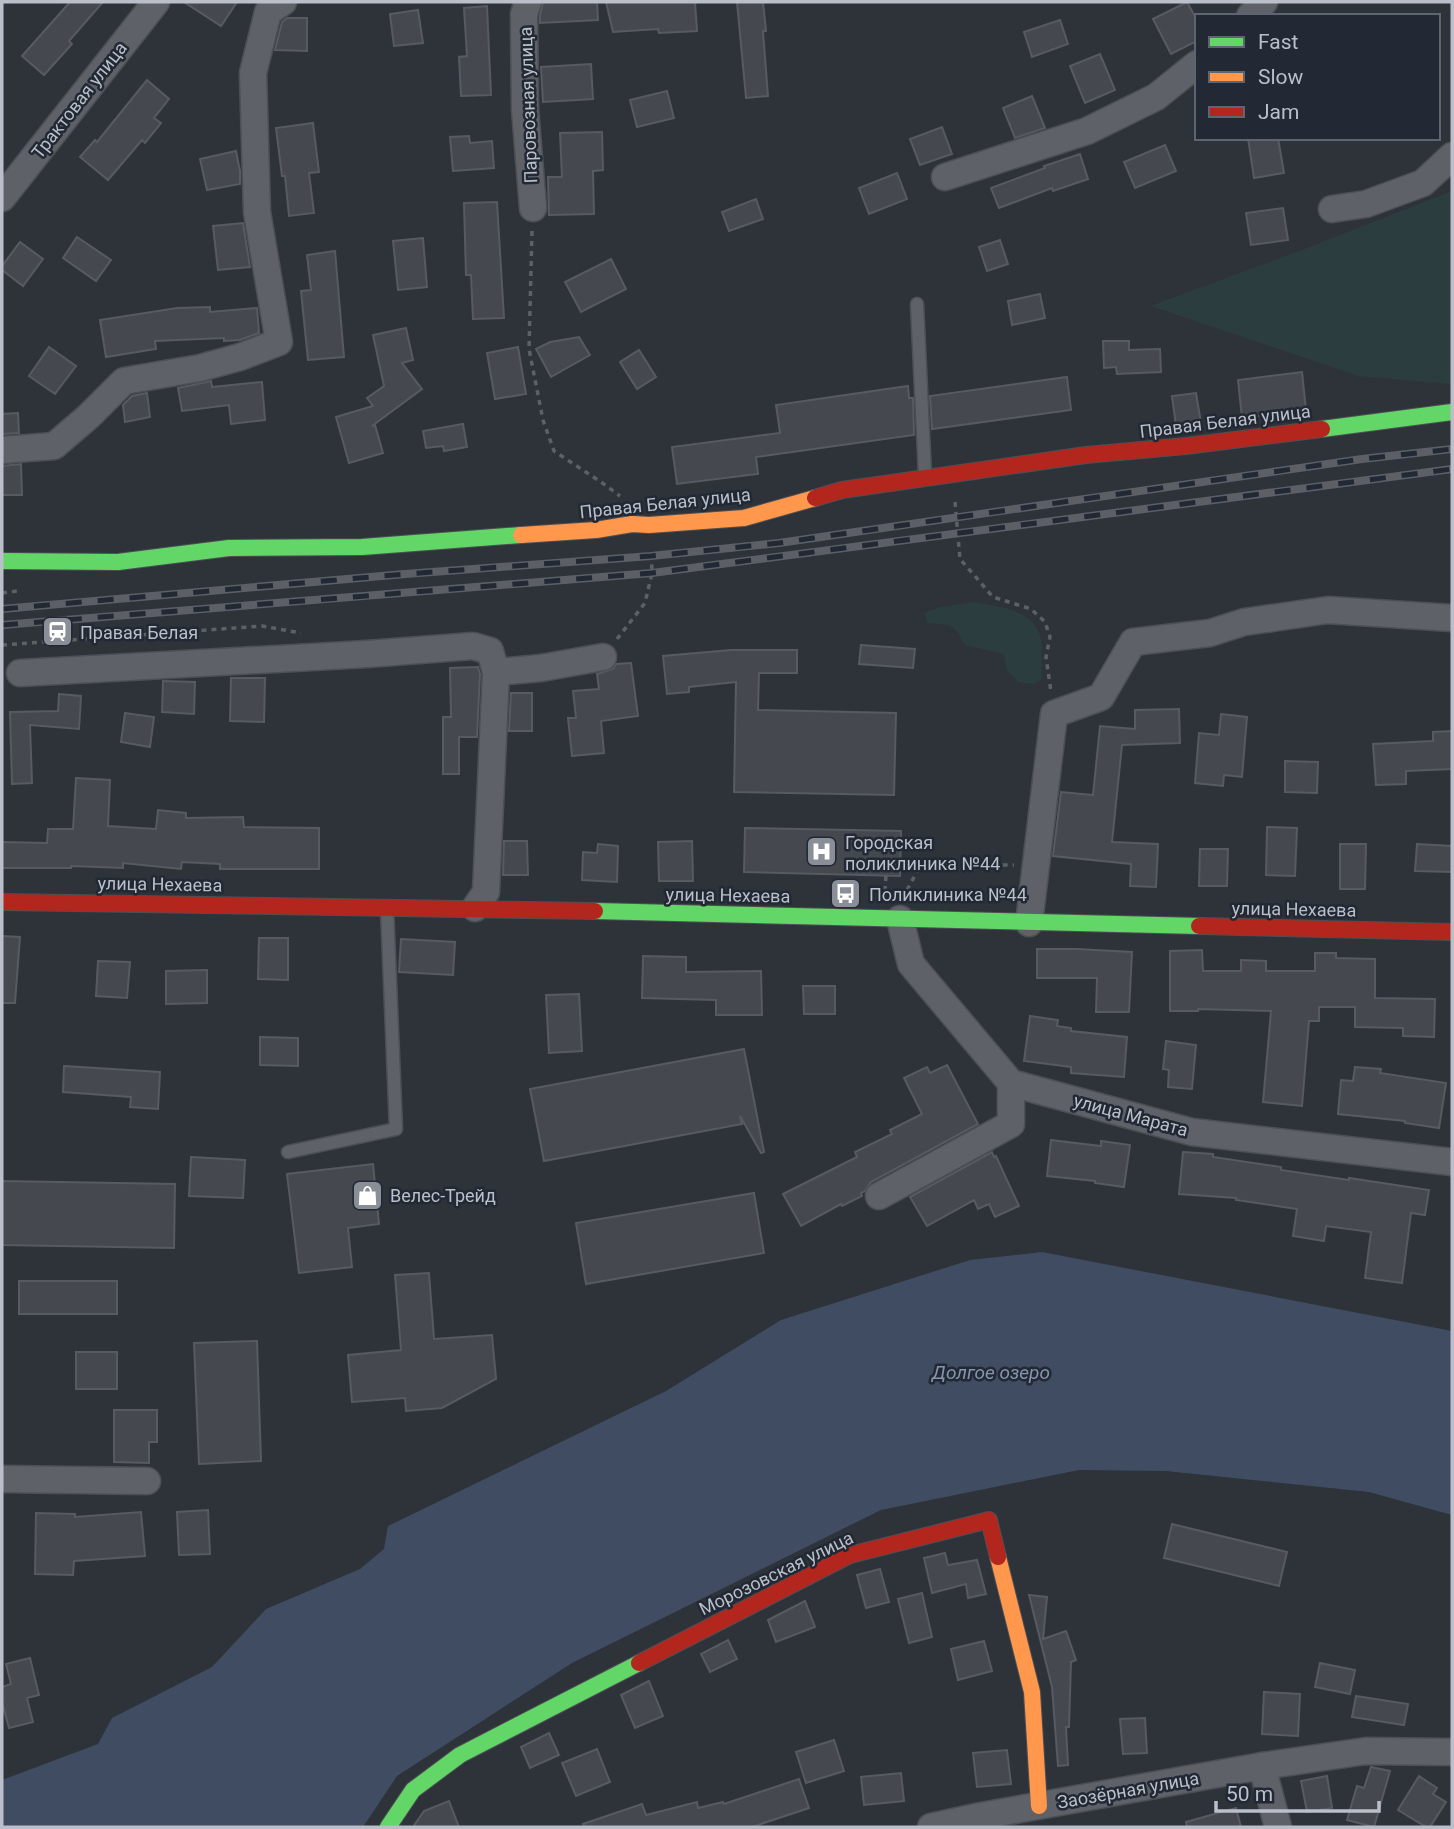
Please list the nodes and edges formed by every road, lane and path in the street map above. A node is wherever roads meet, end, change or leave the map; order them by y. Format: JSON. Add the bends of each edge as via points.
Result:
{"nodes":[{"id":1,"x":156,"y":2,"type":"edge"},
{"id":2,"x":283,"y":2,"type":"edge"},
{"id":3,"x":528,"y":2,"type":"edge"},
{"id":4,"x":1195,"y":66,"type":"edge"},
{"id":5,"x":1452,"y":156,"type":"edge"},
{"id":6,"x":945,"y":177,"type":"dead end"},
{"id":7,"x":2,"y":198,"type":"edge"},
{"id":8,"x":533,"y":208,"type":"joint"},
{"id":9,"x":1332,"y":209,"type":"dead end"},
{"id":10,"x":917,"y":304,"type":"dead end"},
{"id":11,"x":1452,"y":412,"type":"edge"},
{"id":12,"x":2,"y":450,"type":"edge"},
{"id":13,"x":925,"y":480,"type":"junction"},
{"id":14,"x":955,"y":495,"type":"dead end"},
{"id":15,"x":632,"y":524,"type":"junction"},
{"id":16,"x":649,"y":526,"type":"junction"},
{"id":17,"x":2,"y":561,"type":"edge"},
{"id":18,"x":1452,"y":618,"type":"edge"},
{"id":19,"x":262,"y":626,"type":"dead end"},
{"id":20,"x":2,"y":645,"type":"edge"},
{"id":21,"x":603,"y":657,"type":"joint"},
{"id":22,"x":496,"y":672,"type":"junction"},
{"id":23,"x":20,"y":673,"type":"dead end"},
{"id":24,"x":1054,"y":715,"type":"junction"},
{"id":25,"x":1036,"y":865,"type":"junction"},
{"id":26,"x":886,"y":875,"type":"dead end"},
{"id":27,"x":885,"y":885,"type":"dead end"},
{"id":28,"x":2,"y":902,"type":"edge"},
{"id":29,"x":387,"y":908,"type":"junction"},
{"id":30,"x":475,"y":908,"type":"junction"},
{"id":31,"x":901,"y":909,"type":"junction"},
{"id":32,"x":1029,"y":923,"type":"junction"},
{"id":33,"x":1452,"y":932,"type":"edge"},
{"id":34,"x":1011,"y":1083,"type":"junction"},
{"id":35,"x":288,"y":1152,"type":"dead end"},
{"id":36,"x":1452,"y":1163,"type":"edge"},
{"id":37,"x":879,"y":1196,"type":"dead end"},
{"id":38,"x":2,"y":1479,"type":"edge"},
{"id":39,"x":147,"y":1481,"type":"dead end"},
{"id":40,"x":1452,"y":1752,"type":"edge"},
{"id":41,"x":1262,"y":1766,"type":"junction"},
{"id":42,"x":1039,"y":1806,"type":"junction"},
{"id":43,"x":982,"y":1822,"type":"edge"},
{"id":44,"x":388,"y":1827,"type":"edge"},
{"id":45,"x":931,"y":1827,"type":"edge"},
{"id":46,"x":1278,"y":1827,"type":"edge"}],
"edges":[{"from":1,"to":7,"type":"street","name":"Трактовая улица"},
{"from":2,"to":12,"type":"street","via":[[268,12],[253,73],[257,212],[279,342],[200,368],[124,381],[54,446]]},
{"from":3,"to":8,"type":"street","name":"Паровозная улица","via":[[524,14],[525,109]]},
{"from":4,"to":6,"type":"street","via":[[1156,97],[1087,131]]},
{"from":5,"to":9,"type":"street","via":[[1423,183],[1366,204]]},
{"from":8,"to":15,"type":"path","via":[[529,349],[542,420],[554,451],[621,497]]},
{"from":10,"to":13,"type":"lane"},
{"from":11,"to":13,"type":"street","name":"Правая Белая улица","via":[[1086,455]]},
{"from":13,"to":16,"type":"street","name":"Правая Белая улица","via":[[842,491],[744,518]]},
{"from":14,"to":24,"type":"path","via":[[960,559],[993,597],[1031,608],[1045,622],[1050,637],[1046,657]]},
{"from":15,"to":16,"type":"street","name":"Правая Белая улица"},
{"from":15,"to":17,"type":"street","name":"Правая Белая улица","via":[[362,547],[229,548],[118,562]]},
{"from":16,"to":21,"type":"path","via":[[653,573],[645,603]]},
{"from":18,"to":24,"type":"street","via":[[1328,610],[1244,622],[1210,633],[1133,642],[1101,697]]},
{"from":19,"to":20,"type":"path"},
{"from":21,"to":22,"type":"street"},
{"from":22,"to":23,"type":"street","via":[[490,651],[473,646]]},
{"from":22,"to":30,"type":"street","via":[[486,892]]},
{"from":24,"to":25,"type":"street"},
{"from":25,"to":31,"type":"path","via":[[920,866]]},
{"from":25,"to":32,"type":"street"},
{"from":26,"to":27,"type":"path"},
{"from":28,"to":29,"type":"street","name":"улица Нехаева"},
{"from":29,"to":30,"type":"street","name":"улица Нехаева"},
{"from":29,"to":35,"type":"lane","via":[[396,1129]]},
{"from":30,"to":31,"type":"street","name":"улица Нехаева"},
{"from":31,"to":32,"type":"street","name":"улица Нехаева"},
{"from":31,"to":34,"type":"street","via":[[911,964]]},
{"from":32,"to":33,"type":"street","name":"улица Нехаева"},
{"from":34,"to":36,"type":"street","name":"улица Марата","via":[[1192,1132]]},
{"from":34,"to":37,"type":"street","via":[[1011,1124]]},
{"from":38,"to":39,"type":"street"},
{"from":40,"to":41,"type":"street","name":"Заозёрная улица","via":[[1366,1751]]},
{"from":41,"to":42,"type":"street","name":"Заозёрная улица"},
{"from":41,"to":46,"type":"street"},
{"from":42,"to":43,"type":"street","name":"Заозёрная улица"},
{"from":42,"to":44,"type":"street","name":"Морозовская улица","via":[[1032,1692],[989,1520],[850,1555],[772,1594],[460,1755],[413,1790]]},
{"from":43,"to":45,"type":"street","name":"Заозёрная улица"}]}
